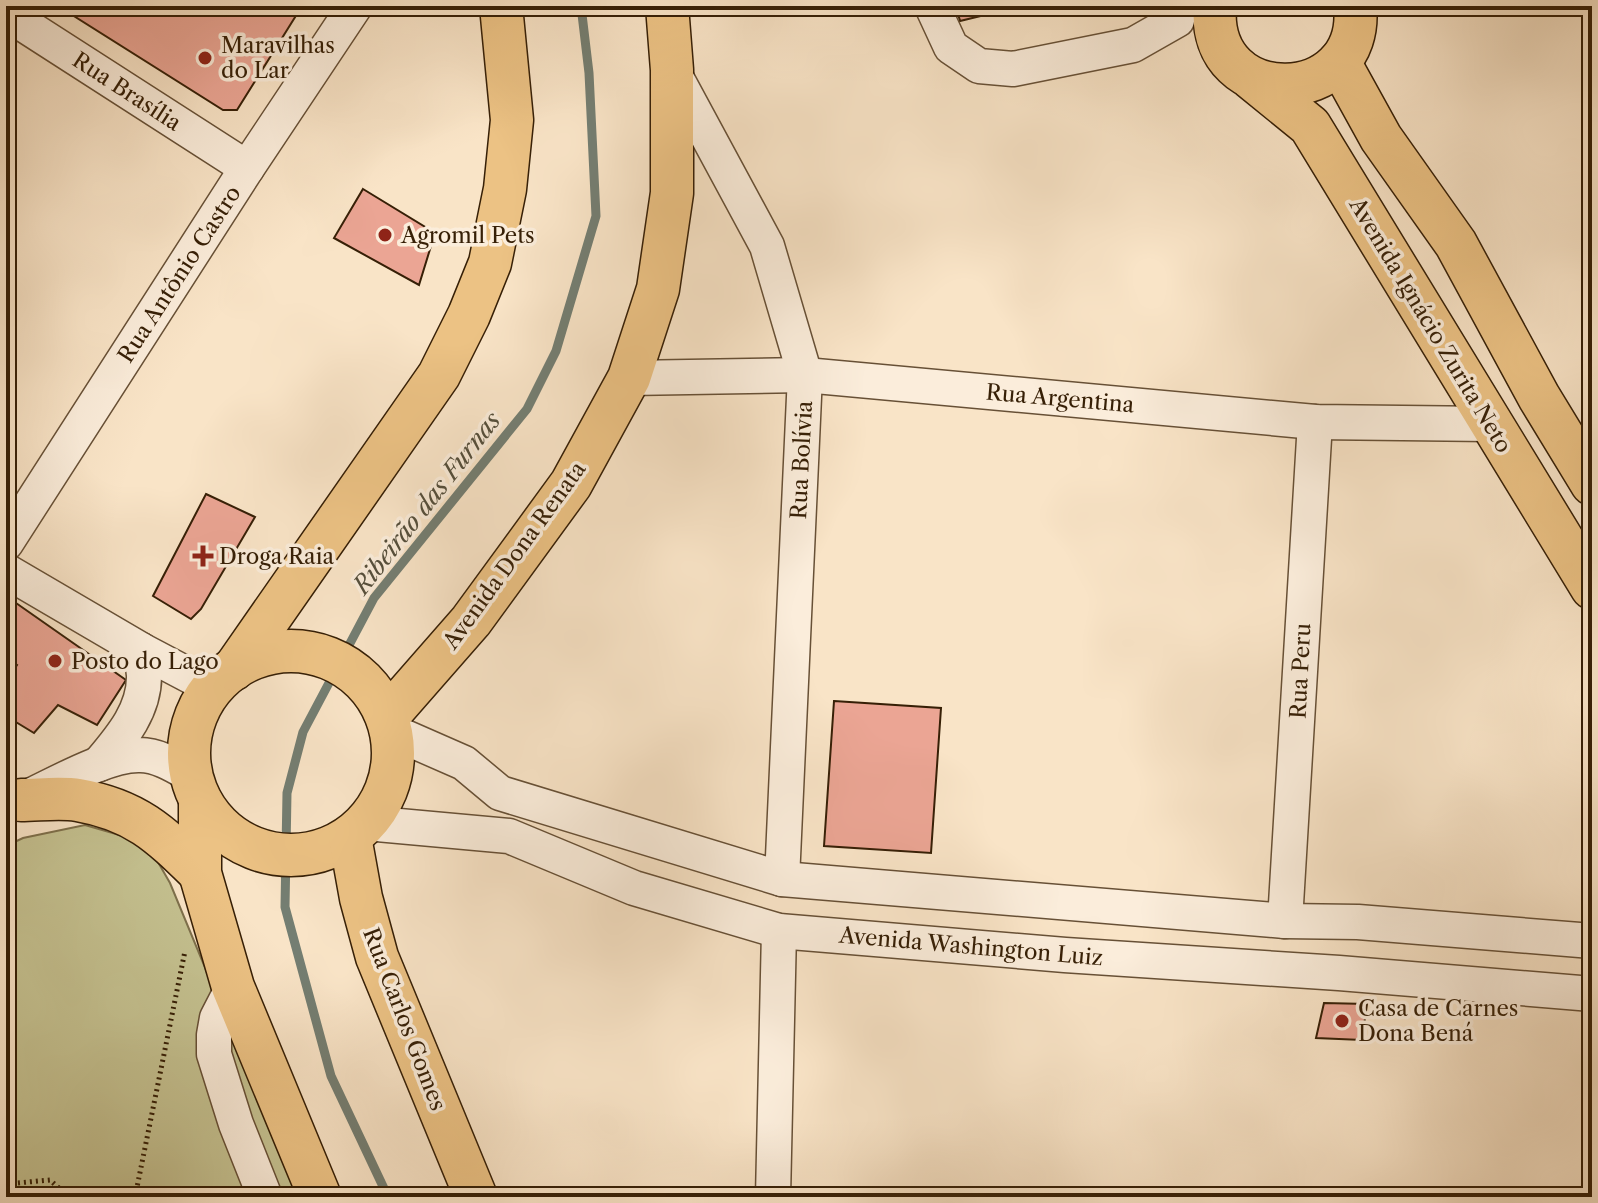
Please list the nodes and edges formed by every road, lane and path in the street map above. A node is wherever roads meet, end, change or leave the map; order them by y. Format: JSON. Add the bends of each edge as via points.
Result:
{"nodes":[{"id":1,"x":355,"y":6,"type":"edge"},
{"id":2,"x":501,"y":6,"type":"edge"},
{"id":3,"x":667,"y":6,"type":"edge"},
{"id":4,"x":932,"y":6,"type":"edge"},
{"id":5,"x":1180,"y":6,"type":"edge"},
{"id":6,"x":1215,"y":6,"type":"edge"},
{"id":7,"x":1355,"y":6,"type":"edge"},
{"id":8,"x":6,"y":13,"type":"edge"},
{"id":9,"x":1339,"y":62,"type":"junction"},
{"id":10,"x":672,"y":70,"type":"junction"},
{"id":11,"x":1251,"y":78,"type":"junction"},
{"id":12,"x":247,"y":168,"type":"junction"},
{"id":13,"x":805,"y":375,"type":"junction"},
{"id":14,"x":629,"y":378,"type":"junction"},
{"id":15,"x":1315,"y":422,"type":"junction"},
{"id":16,"x":1490,"y":424,"type":"junction"},
{"id":17,"x":1592,"y":484,"type":"edge"},
{"id":18,"x":6,"y":543,"type":"edge"},
{"id":19,"x":6,"y":571,"type":"edge"},
{"id":20,"x":1592,"y":588,"type":"edge"},
{"id":21,"x":141,"y":650,"type":"junction"},
{"id":22,"x":224,"y":678,"type":"junction"},
{"id":23,"x":384,"y":713,"type":"junction"},
{"id":24,"x":99,"y":764,"type":"junction"},
{"id":25,"x":196,"y":788,"type":"junction"},
{"id":26,"x":13,"y":804,"type":"edge"},
{"id":27,"x":345,"y":837,"type":"junction"},
{"id":28,"x":200,"y":873,"type":"junction"},
{"id":29,"x":782,"y":879,"type":"junction"},
{"id":30,"x":1285,"y":921,"type":"junction"},
{"id":31,"x":779,"y":931,"type":"junction"},
{"id":32,"x":1592,"y":941,"type":"edge"},
{"id":33,"x":185,"y":950,"type":"dead end"},
{"id":34,"x":233,"y":987,"type":"junction"},
{"id":35,"x":1592,"y":994,"type":"edge"},
{"id":36,"x":6,"y":1184,"type":"edge"},
{"id":37,"x":69,"y":1197,"type":"edge"},
{"id":38,"x":135,"y":1197,"type":"edge"},
{"id":39,"x":265,"y":1197,"type":"edge"},
{"id":40,"x":320,"y":1197,"type":"edge"},
{"id":41,"x":476,"y":1197,"type":"edge"},
{"id":42,"x":773,"y":1197,"type":"edge"}],
"edges":[{"from":1,"to":12,"type":"street","name":"Rua Antônio Castro"},
{"from":2,"to":22,"type":"main road","via":[[512,120],[505,189],[490,263],[469,315],[439,375]]},
{"from":3,"to":10,"type":"main road","name":"Avenida Dona Renata"},
{"from":4,"to":5,"type":"street","via":[[951,47],[979,66],[1013,69],[1133,45],[1177,20]]},
{"from":6,"to":11,"type":"main road","name":"Avenida Ignácio Zurita Neto","via":[[1219,44],[1232,64]]},
{"from":7,"to":9,"type":"main road","via":[[1351,42]]},
{"from":8,"to":12,"type":"street","name":"Rua Brasília"},
{"from":9,"to":11,"type":"main road","via":[[1320,78],[1298,86],[1274,86]]},
{"from":9,"to":17,"type":"main road","via":[[1381,138],[1456,244]]},
{"from":10,"to":13,"type":"street","name":"Rua Bolívia","via":[[767,246]]},
{"from":10,"to":14,"type":"main road","name":"Avenida Dona Renata","via":[[672,193],[658,289]]},
{"from":11,"to":16,"type":"main road","name":"Avenida Ignácio Zurita Neto","via":[[1310,126]]},
{"from":12,"to":18,"type":"street","name":"Rua Antônio Castro"},
{"from":13,"to":14,"type":"street","name":"Rua Argentina"},
{"from":13,"to":15,"type":"street","name":"Rua Argentina"},
{"from":13,"to":29,"type":"street","name":"Rua Bolívia"},
{"from":14,"to":23,"type":"main road","name":"Avenida Dona Renata","via":[[571,484],[471,621]]},
{"from":15,"to":16,"type":"street","name":"Rua Argentina"},
{"from":15,"to":30,"type":"street","name":"Rua Peru"},
{"from":16,"to":20,"type":"main road","name":"Avenida Ignácio Zurita Neto"},
{"from":19,"to":21,"type":"street"},
{"from":21,"to":22,"type":"street"},
{"from":21,"to":24,"type":"street","via":[[144,679],[138,708]]},
{"from":22,"to":23,"type":"main road","via":[[262,655],[322,655],[350,669]]},
{"from":22,"to":25,"type":"main road","via":[[198,711],[190,738]]},
{"from":23,"to":27,"type":"main road","via":[[393,764],[384,796]]},
{"from":23,"to":29,"type":"street","via":[[464,763],[500,793]]},
{"from":24,"to":25,"type":"street","via":[[141,755],[166,761]]},
{"from":24,"to":26,"type":"street"},
{"from":25,"to":27,"type":"main road","via":[[221,828],[250,847],[284,855]]},
{"from":25,"to":28,"type":"main road"},
{"from":26,"to":28,"type":"main road","via":[[76,800],[130,814]]},
{"from":27,"to":31,"type":"street","name":"Avenida Washington Luiz","via":[[509,836],[634,888]]},
{"from":27,"to":41,"type":"main road","name":"Rua Carlos Gomes","via":[[377,957]]},
{"from":28,"to":34,"type":"main road"},
{"from":29,"to":30,"type":"street"},
{"from":30,"to":32,"type":"street"},
{"from":31,"to":35,"type":"street","name":"Avenida Washington Luiz"},
{"from":31,"to":42,"type":"street"},
{"from":33,"to":38,"type":"path"},
{"from":34,"to":39,"type":"street","via":[[217,1018],[214,1054]]},
{"from":34,"to":40,"type":"main road"},
{"from":36,"to":37,"type":"path","via":[[50,1180]]}]}
